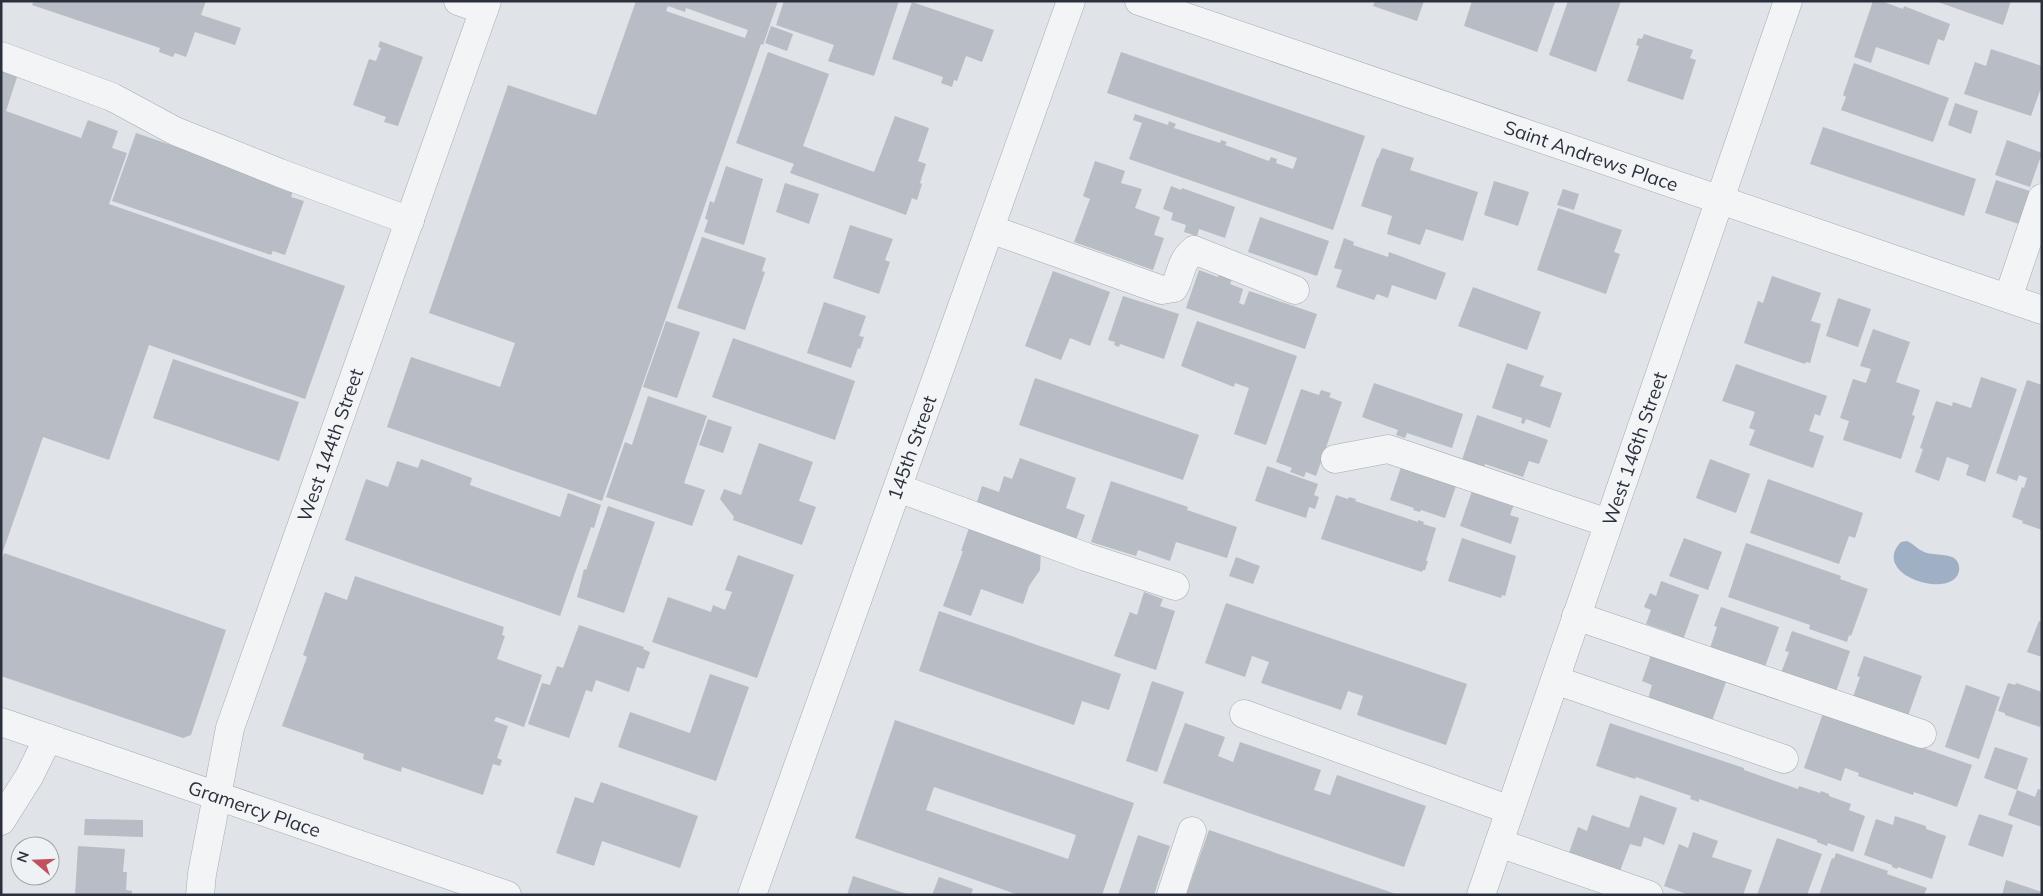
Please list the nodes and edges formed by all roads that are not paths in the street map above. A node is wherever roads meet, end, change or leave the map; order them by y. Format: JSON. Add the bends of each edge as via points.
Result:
{"nodes":[{"id":1,"x":458,"y":1,"type":"edge"},
{"id":2,"x":1071,"y":1,"type":"edge"},
{"id":3,"x":1139,"y":1,"type":"edge"},
{"id":4,"x":1788,"y":1,"type":"edge"},
{"id":5,"x":486,"y":6,"type":"edge"},
{"id":6,"x":1,"y":56,"type":"edge"},
{"id":7,"x":1719,"y":198,"type":"junction"},
{"id":8,"x":2042,"y":198,"type":"edge"},
{"id":9,"x":410,"y":221,"type":"junction"},
{"id":10,"x":990,"y":229,"type":"junction"},
{"id":11,"x":1296,"y":290,"type":"dead end"},
{"id":12,"x":2008,"y":298,"type":"junction"},
{"id":13,"x":2042,"y":310,"type":"edge"},
{"id":14,"x":1335,"y":459,"type":"dead end"},
{"id":15,"x":898,"y":488,"type":"junction"},
{"id":16,"x":1608,"y":523,"type":"junction"},
{"id":17,"x":1175,"y":586,"type":"dead end"},
{"id":18,"x":1576,"y":616,"type":"junction"},
{"id":19,"x":1555,"y":680,"type":"junction"},
{"id":20,"x":1244,"y":714,"type":"dead end"},
{"id":21,"x":1,"y":722,"type":"edge"},
{"id":22,"x":1922,"y":734,"type":"dead end"},
{"id":23,"x":48,"y":738,"type":"junction"},
{"id":24,"x":1784,"y":759,"type":"dead end"},
{"id":25,"x":216,"y":796,"type":"junction"},
{"id":26,"x":1510,"y":810,"type":"junction"},
{"id":27,"x":1,"y":821,"type":"edge"},
{"id":28,"x":1192,"y":831,"type":"dead end"},
{"id":29,"x":1499,"y":842,"type":"junction"},
{"id":30,"x":200,"y":895,"type":"edge"},
{"id":31,"x":507,"y":895,"type":"edge"},
{"id":32,"x":752,"y":895,"type":"edge"},
{"id":33,"x":1171,"y":895,"type":"edge"},
{"id":34,"x":1481,"y":895,"type":"edge"},
{"id":35,"x":1649,"y":895,"type":"edge"}],
"edges":[{"from":1,"to":5,"type":"street"},
{"from":2,"to":10,"type":"street","name":"145th Street"},
{"from":3,"to":7,"type":"street","name":"Saint Andrews Place"},
{"from":4,"to":7,"type":"street","name":"West 146th Street"},
{"from":5,"to":9,"type":"street","name":"West 144th Street"},
{"from":6,"to":9,"type":"street","via":[[112,97],[183,134]]},
{"from":7,"to":12,"type":"street","name":"Saint Andrews Place"},
{"from":7,"to":16,"type":"street","name":"West 146th Street"},
{"from":8,"to":12,"type":"street"},
{"from":9,"to":25,"type":"street","name":"West 144th Street","via":[[230,728]]},
{"from":10,"to":11,"type":"street","via":[[1162,290],[1174,288],[1185,258],[1194,250]]},
{"from":10,"to":15,"type":"street","name":"145th Street"},
{"from":12,"to":13,"type":"street","name":"Saint Andrews Place"},
{"from":14,"to":16,"type":"street","via":[[1388,449]]},
{"from":15,"to":17,"type":"street"},
{"from":15,"to":32,"type":"street","name":"145th Street"},
{"from":16,"to":18,"type":"street","name":"West 146th Street"},
{"from":18,"to":19,"type":"street","name":"West 146th Street"},
{"from":18,"to":22,"type":"street"},
{"from":19,"to":24,"type":"street"},
{"from":19,"to":26,"type":"street","name":"West 146th Street"},
{"from":20,"to":26,"type":"street"},
{"from":21,"to":23,"type":"street","name":"Gramercy Place"},
{"from":23,"to":25,"type":"street","name":"Gramercy Place"},
{"from":23,"to":27,"type":"street","via":[[30,775]]},
{"from":25,"to":30,"type":"street","name":"West 144th Street"},
{"from":25,"to":31,"type":"street","name":"Gramercy Place"},
{"from":26,"to":29,"type":"street","name":"West 146th Street"},
{"from":28,"to":33,"type":"street"},
{"from":29,"to":34,"type":"street","name":"West 146th Street"},
{"from":29,"to":35,"type":"street"}]}
